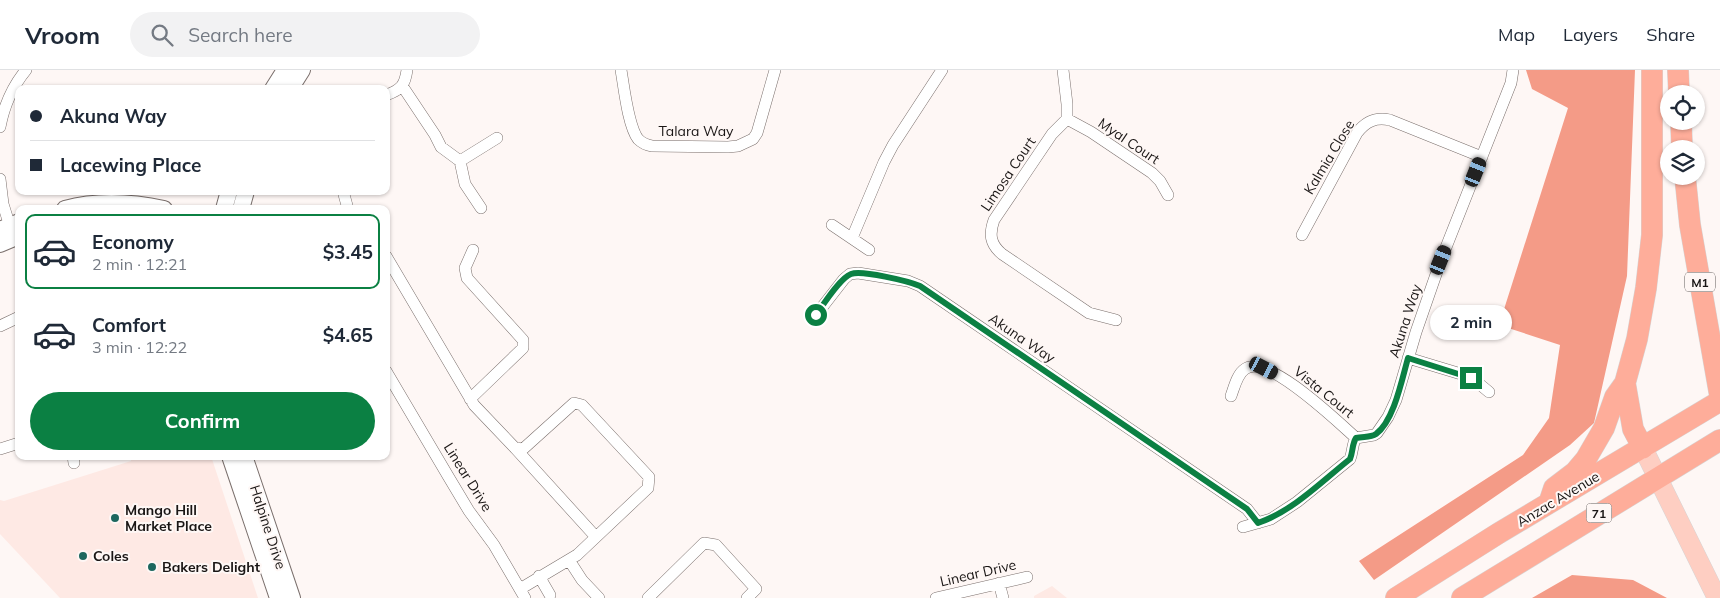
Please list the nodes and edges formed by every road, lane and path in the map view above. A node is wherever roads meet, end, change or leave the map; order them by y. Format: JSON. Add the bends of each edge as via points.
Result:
{"nodes":[{"id":1,"x":26,"y":70,"type":"edge"},
{"id":2,"x":285,"y":70,"type":"edge"},
{"id":3,"x":302,"y":70,"type":"edge"},
{"id":4,"x":407,"y":70,"type":"edge"},
{"id":5,"x":621,"y":70,"type":"edge"},
{"id":6,"x":775,"y":70,"type":"edge"},
{"id":7,"x":942,"y":70,"type":"edge"},
{"id":8,"x":1063,"y":70,"type":"edge"},
{"id":9,"x":1513,"y":70,"type":"edge"},
{"id":10,"x":1652,"y":70,"type":"edge"},
{"id":11,"x":1678,"y":70,"type":"edge"},
{"id":12,"x":15,"y":85,"type":"edge"},
{"id":13,"x":276,"y":85,"type":"edge"},
{"id":14,"x":293,"y":85,"type":"edge"},
{"id":15,"x":1679,"y":85,"type":"edge"},
{"id":16,"x":15,"y":86,"type":"edge"},
{"id":17,"x":403,"y":87,"type":"junction"},
{"id":18,"x":390,"y":94,"type":"edge"},
{"id":19,"x":1066,"y":119,"type":"junction"},
{"id":20,"x":0,"y":127,"type":"edge"},
{"id":21,"x":497,"y":138,"type":"dead end"},
{"id":22,"x":1482,"y":157,"type":"junction"},
{"id":23,"x":460,"y":161,"type":"junction"},
{"id":24,"x":0,"y":179,"type":"edge"},
{"id":25,"x":1686,"y":185,"type":"edge"},
{"id":26,"x":1168,"y":195,"type":"dead end"},
{"id":27,"x":87,"y":205,"type":"edge"},
{"id":28,"x":139,"y":205,"type":"edge"},
{"id":29,"x":481,"y":208,"type":"dead end"},
{"id":30,"x":832,"y":225,"type":"dead end"},
{"id":31,"x":10,"y":233,"type":"edge"},
{"id":32,"x":1302,"y":235,"type":"dead end"},
{"id":33,"x":852,"y":238,"type":"junction"},
{"id":34,"x":473,"y":250,"type":"dead end"},
{"id":35,"x":869,"y":250,"type":"dead end"},
{"id":36,"x":390,"y":263,"type":"edge"},
{"id":37,"x":816,"y":315,"type":"dead end"},
{"id":38,"x":15,"y":319,"type":"edge"},
{"id":39,"x":1116,"y":320,"type":"dead end"},
{"id":40,"x":0,"y":326,"type":"edge"},
{"id":41,"x":1408,"y":358,"type":"junction"},
{"id":42,"x":390,"y":378,"type":"edge"},
{"id":43,"x":1625,"y":383,"type":"junction"},
{"id":44,"x":1489,"y":392,"type":"dead end"},
{"id":45,"x":1230,"y":396,"type":"dead end"},
{"id":46,"x":1720,"y":396,"type":"edge"},
{"id":47,"x":470,"y":399,"type":"junction"},
{"id":48,"x":1720,"y":401,"type":"edge"},
{"id":49,"x":1356,"y":438,"type":"junction"},
{"id":50,"x":15,"y":444,"type":"edge"},
{"id":51,"x":1713,"y":444,"type":"edge"},
{"id":52,"x":515,"y":448,"type":"junction"},
{"id":53,"x":1643,"y":448,"type":"junction"},
{"id":54,"x":0,"y":449,"type":"edge"},
{"id":55,"x":231,"y":460,"type":"edge"},
{"id":56,"x":245,"y":460,"type":"edge"},
{"id":57,"x":1658,"y":477,"type":"junction"},
{"id":58,"x":1549,"y":504,"type":"junction"},
{"id":59,"x":1258,"y":523,"type":"junction"},
{"id":60,"x":1243,"y":527,"type":"dead end"},
{"id":61,"x":595,"y":536,"type":"junction"},
{"id":62,"x":569,"y":560,"type":"junction"},
{"id":63,"x":539,"y":576,"type":"junction"},
{"id":64,"x":1027,"y":577,"type":"dead end"},
{"id":65,"x":999,"y":583,"type":"junction"},
{"id":66,"x":523,"y":593,"type":"edge"},
{"id":67,"x":550,"y":595,"type":"dead end"},
{"id":68,"x":278,"y":598,"type":"edge"},
{"id":69,"x":292,"y":598,"type":"edge"},
{"id":70,"x":599,"y":598,"type":"edge"},
{"id":71,"x":648,"y":598,"type":"edge"},
{"id":72,"x":747,"y":598,"type":"edge"},
{"id":73,"x":936,"y":598,"type":"edge"},
{"id":74,"x":1003,"y":598,"type":"edge"},
{"id":75,"x":1396,"y":598,"type":"edge"},
{"id":76,"x":1462,"y":598,"type":"edge"},
{"id":77,"x":1717,"y":598,"type":"edge"}],
"edges":[{"from":1,"to":12,"type":"street"},
{"from":2,"to":13,"type":"main road"},
{"from":3,"to":14,"type":"main road"},
{"from":4,"to":17,"type":"street"},
{"from":5,"to":6,"type":"street","name":"Talara Way","via":[[631,125],[639,140],[652,146],[728,147],[747,143],[757,133]]},
{"from":7,"to":33,"type":"street","via":[[893,145]]},
{"from":8,"to":19,"type":"street"},
{"from":9,"to":22,"type":"street","name":"Akuna Way"},
{"from":10,"to":43,"type":"highway","via":[[1652,235],[1643,308]]},
{"from":11,"to":15,"type":"highway"},
{"from":16,"to":20,"type":"street"},
{"from":17,"to":18,"type":"street"},
{"from":17,"to":23,"type":"street","via":[[441,147]]},
{"from":19,"to":26,"type":"street","name":"Myal Court","via":[[1152,173]]},
{"from":19,"to":39,"type":"street","name":"Limosa Court","via":[[1052,134],[994,220],[991,238],[1002,254],[1089,314]]},
{"from":21,"to":23,"type":"street"},
{"from":22,"to":32,"type":"street","name":"Kalmia Close","via":[[1390,120],[1367,122],[1357,133]]},
{"from":22,"to":41,"type":"street","name":"Akuna Way","via":[[1441,260]]},
{"from":23,"to":29,"type":"street","via":[[465,184]]},
{"from":24,"to":31,"type":"street"},
{"from":25,"to":46,"type":"highway","number":"M1"},
{"from":27,"to":28,"type":"main road","via":[[121,202]]},
{"from":30,"to":33,"type":"street"},
{"from":33,"to":35,"type":"street"},
{"from":34,"to":47,"type":"street","via":[[464,268],[467,278],[523,340],[523,348]]},
{"from":36,"to":47,"type":"street"},
{"from":37,"to":59,"type":"street","name":"Akuna Way","via":[[850,274],[891,278],[920,286],[1247,509]]},
{"from":38,"to":40,"type":"street"},
{"from":41,"to":44,"type":"street","via":[[1471,378]]},
{"from":41,"to":49,"type":"street","name":"Akuna Way","via":[[1396,400],[1382,427],[1374,435]]},
{"from":42,"to":66,"type":"street","name":"Linear Drive","via":[[469,511]]},
{"from":43,"to":53,"type":"highway","via":[[1633,429]]},
{"from":43,"to":58,"type":"highway","via":[[1615,397],[1596,444],[1575,472],[1554,488]]},
{"from":45,"to":49,"type":"street","name":"Vista Court","via":[[1245,368],[1264,368],[1299,389]]},
{"from":47,"to":52,"type":"street"},
{"from":48,"to":53,"type":"highway","name":"Anzac Avenue","number":"71"},
{"from":49,"to":59,"type":"street","via":[[1350,459],[1297,502]]},
{"from":50,"to":54,"type":"street"},
{"from":51,"to":57,"type":"highway","number":"71"},
{"from":52,"to":61,"type":"street"},
{"from":52,"to":61,"type":"street","via":[[523,449],[574,403],[582,405],[649,477],[648,488]]},
{"from":53,"to":57,"type":"main road"},
{"from":53,"to":58,"type":"highway","name":"Anzac Avenue","number":"71"},
{"from":55,"to":68,"type":"main road","name":"Halpine Drive"},
{"from":56,"to":69,"type":"main road","name":"Halpine Drive"},
{"from":57,"to":76,"type":"highway","number":"71"},
{"from":57,"to":77,"type":"main road"},
{"from":58,"to":75,"type":"highway","name":"Anzac Avenue","number":"71"},
{"from":59,"to":60,"type":"street"},
{"from":61,"to":62,"type":"street"},
{"from":62,"to":63,"type":"street"},
{"from":62,"to":70,"type":"street"},
{"from":63,"to":66,"type":"street"},
{"from":63,"to":67,"type":"street"},
{"from":64,"to":65,"type":"street","name":"Linear Drive"},
{"from":65,"to":73,"type":"street","name":"Linear Drive"},
{"from":65,"to":74,"type":"street"},
{"from":71,"to":72,"type":"street","via":[[704,543],[716,545],[756,589]]}]}
